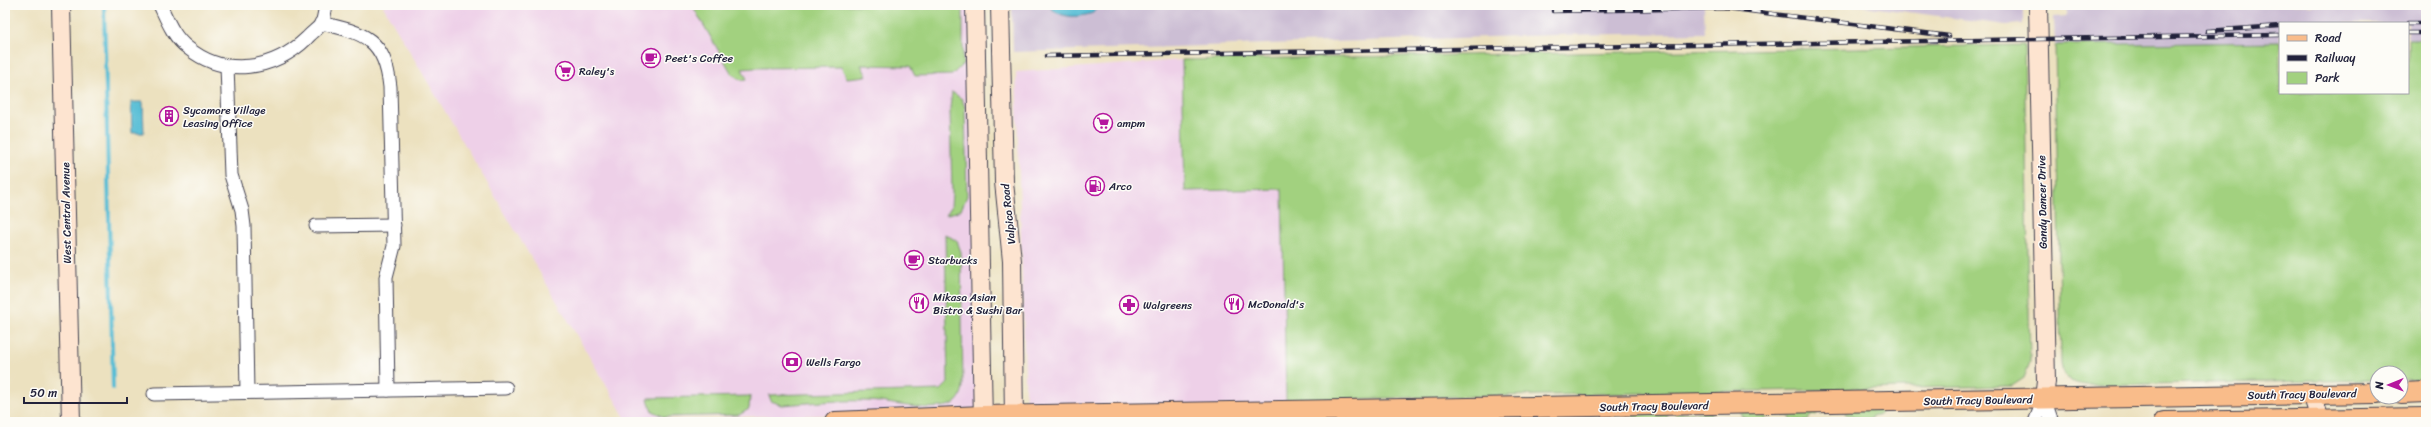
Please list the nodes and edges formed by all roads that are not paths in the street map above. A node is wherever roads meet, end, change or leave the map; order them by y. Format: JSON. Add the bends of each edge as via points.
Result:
{"nodes":[{"id":1,"x":61,"y":5,"type":"edge"},
{"id":2,"x":160,"y":5,"type":"edge"},
{"id":3,"x":326,"y":5,"type":"edge"},
{"id":4,"x":974,"y":5,"type":"edge"},
{"id":5,"x":1000,"y":5,"type":"edge"},
{"id":6,"x":2038,"y":5,"type":"edge"},
{"id":7,"x":321,"y":23,"type":"junction"},
{"id":8,"x":227,"y":66,"type":"junction"},
{"id":9,"x":394,"y":225,"type":"junction"},
{"id":10,"x":316,"y":226,"type":"dead end"},
{"id":11,"x":506,"y":388,"type":"dead end"},
{"id":12,"x":388,"y":390,"type":"junction"},
{"id":13,"x":247,"y":392,"type":"junction"},
{"id":14,"x":2426,"y":392,"type":"edge"},
{"id":15,"x":2369,"y":393,"type":"edge"},
{"id":16,"x":2409,"y":393,"type":"edge"},
{"id":17,"x":154,"y":394,"type":"dead end"},
{"id":18,"x":2312,"y":394,"type":"junction"},
{"id":19,"x":2044,"y":399,"type":"junction"},
{"id":20,"x":2426,"y":418,"type":"edge"},
{"id":21,"x":1014,"y":419,"type":"edge"},
{"id":22,"x":985,"y":420,"type":"edge"},
{"id":23,"x":2314,"y":421,"type":"edge"},
{"id":24,"x":71,"y":422,"type":"edge"},
{"id":25,"x":835,"y":422,"type":"edge"},
{"id":26,"x":2035,"y":422,"type":"edge"},
{"id":27,"x":2052,"y":422,"type":"edge"},
{"id":28,"x":2164,"y":422,"type":"edge"}],
"edges":[{"from":1,"to":24,"type":"main road","name":"West Central Avenue"},
{"from":2,"to":8,"type":"street","via":[[174,33],[186,47],[201,58]]},
{"from":3,"to":7,"type":"street"},
{"from":4,"to":22,"type":"main road"},
{"from":5,"to":21,"type":"main road","name":"Valpico Road","via":[[1005,195],[1012,261]]},
{"from":6,"to":19,"type":"main road","name":"Gandy Dancer Drive"},
{"from":7,"to":8,"type":"street","via":[[293,51],[276,60],[250,66]]},
{"from":7,"to":9,"type":"street","via":[[346,28],[368,38],[382,53],[388,66]]},
{"from":8,"to":13,"type":"street","via":[[231,175],[242,210],[244,226]]},
{"from":9,"to":10,"type":"street"},
{"from":9,"to":12,"type":"street","via":[[394,246],[386,277]]},
{"from":11,"to":12,"type":"street"},
{"from":12,"to":13,"type":"street"},
{"from":13,"to":17,"type":"street"},
{"from":14,"to":16,"type":"main road"},
{"from":15,"to":18,"type":"main road","name":"South Tracy Boulevard"},
{"from":18,"to":19,"type":"main road","name":"South Tracy Boulevard"},
{"from":18,"to":23,"type":"main road"},
{"from":19,"to":21,"type":"main road","name":"South Tracy Boulevard"},
{"from":19,"to":26,"type":"street"},
{"from":19,"to":27,"type":"street"},
{"from":20,"to":23,"type":"main road"},
{"from":21,"to":22,"type":"main road","name":"South Tracy Boulevard"},
{"from":22,"to":25,"type":"main road","name":"South Tracy Boulevard"},
{"from":23,"to":28,"type":"main road"}]}
